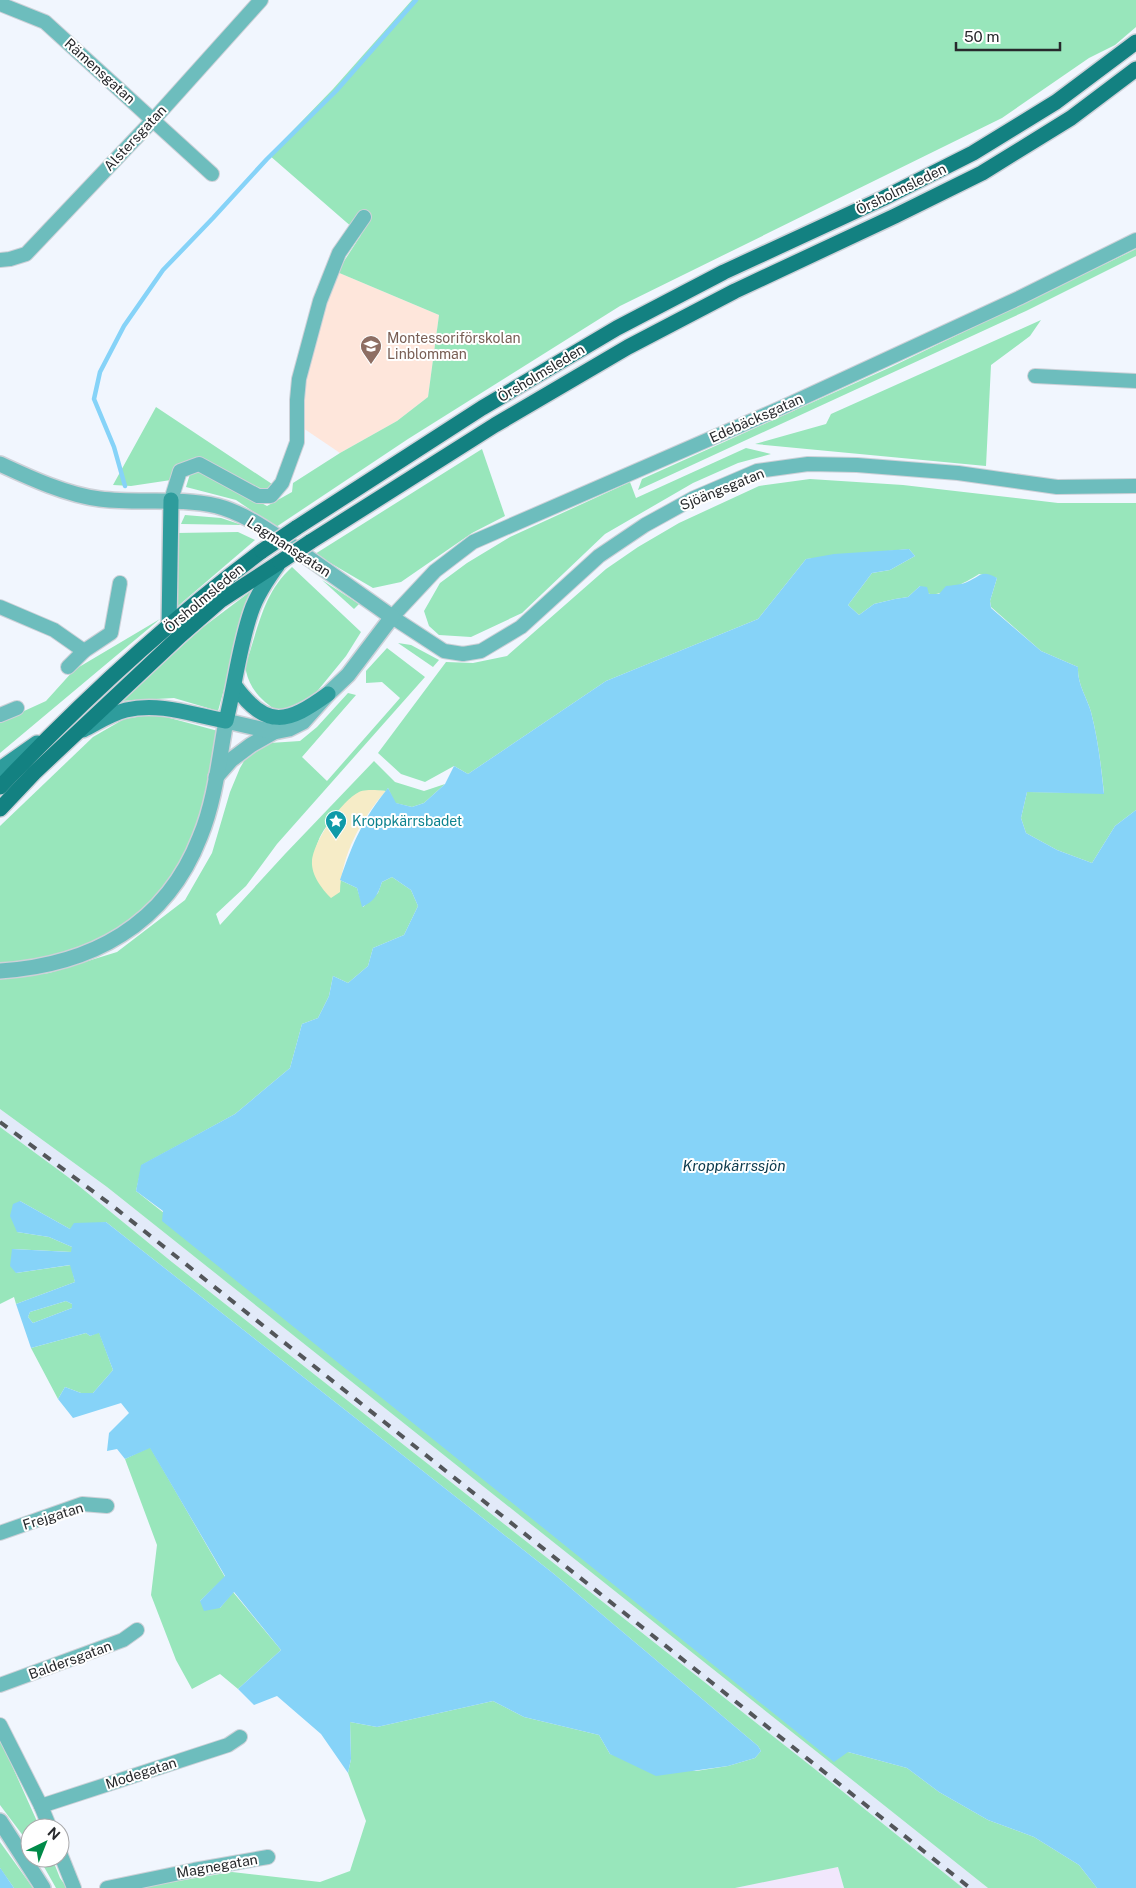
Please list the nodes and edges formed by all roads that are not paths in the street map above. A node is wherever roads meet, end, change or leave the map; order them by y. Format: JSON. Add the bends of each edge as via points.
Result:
{"nodes":[{"id":1,"x":261,"y":0,"type":"edge"},
{"id":2,"x":0,"y":4,"type":"edge"},
{"id":3,"x":1136,"y":42,"type":"edge"},
{"id":4,"x":1136,"y":69,"type":"edge"},
{"id":5,"x":154,"y":119,"type":"junction"},
{"id":6,"x":212,"y":174,"type":"dead end"},
{"id":7,"x":364,"y":217,"type":"dead end"},
{"id":8,"x":1136,"y":240,"type":"edge"},
{"id":9,"x":0,"y":260,"type":"edge"},
{"id":10,"x":1035,"y":376,"type":"dead end"},
{"id":11,"x":1136,"y":381,"type":"edge"},
{"id":12,"x":0,"y":464,"type":"edge"},
{"id":13,"x":1136,"y":486,"type":"edge"},
{"id":14,"x":171,"y":500,"type":"junction"},
{"id":15,"x":280,"y":562,"type":"junction"},
{"id":16,"x":120,"y":582,"type":"dead end"},
{"id":17,"x":0,"y":607,"type":"edge"},
{"id":18,"x":392,"y":617,"type":"junction"},
{"id":19,"x":169,"y":626,"type":"junction"},
{"id":20,"x":444,"y":651,"type":"joint"},
{"id":21,"x":84,"y":652,"type":"junction"},
{"id":22,"x":68,"y":667,"type":"dead end"},
{"id":23,"x":235,"y":686,"type":"junction"},
{"id":24,"x":328,"y":694,"type":"junction"},
{"id":25,"x":17,"y":708,"type":"dead end"},
{"id":26,"x":0,"y":715,"type":"edge"},
{"id":27,"x":226,"y":721,"type":"junction"},
{"id":28,"x":55,"y":731,"type":"junction"},
{"id":29,"x":274,"y":732,"type":"junction"},
{"id":30,"x":71,"y":737,"type":"junction"},
{"id":31,"x":0,"y":769,"type":"edge"},
{"id":32,"x":216,"y":777,"type":"junction"},
{"id":33,"x":0,"y":787,"type":"edge"},
{"id":34,"x":0,"y":809,"type":"edge"},
{"id":35,"x":0,"y":971,"type":"edge"},
{"id":36,"x":108,"y":1506,"type":"dead end"},
{"id":37,"x":0,"y":1533,"type":"edge"},
{"id":38,"x":137,"y":1630,"type":"dead end"},
{"id":39,"x":0,"y":1685,"type":"edge"},
{"id":40,"x":0,"y":1725,"type":"edge"},
{"id":41,"x":240,"y":1737,"type":"dead end"},
{"id":42,"x":41,"y":1806,"type":"junction"},
{"id":43,"x":46,"y":1818,"type":"edge"},
{"id":44,"x":0,"y":1821,"type":"edge"},
{"id":45,"x":268,"y":1857,"type":"dead end"},
{"id":46,"x":66,"y":1868,"type":"edge"},
{"id":47,"x":43,"y":1888,"type":"edge"},
{"id":48,"x":74,"y":1888,"type":"edge"},
{"id":49,"x":107,"y":1888,"type":"edge"}],
"edges":[{"from":1,"to":5,"type":"street","name":"Alstersgatan"},
{"from":2,"to":5,"type":"street","name":"Rämensgatan","via":[[45,22]]},
{"from":3,"to":19,"type":"main road","name":"Örsholmsleden","bridge":true,"via":[[1056,102],[973,154],[724,272],[617,328],[482,408],[262,551]]},
{"from":4,"to":15,"type":"main road","name":"Örsholmsleden","bridge":true,"via":[[1071,118],[982,173],[734,291],[628,347],[495,424]]},
{"from":5,"to":6,"type":"street","name":"Rämensgatan"},
{"from":5,"to":9,"type":"street","name":"Alstersgatan","via":[[26,254]]},
{"from":7,"to":14,"type":"street","via":[[339,254],[320,301],[299,379],[296,442],[282,483],[271,496],[258,496],[199,464],[180,471]]},
{"from":8,"to":18,"type":"street","name":"Edebäcksgatan","via":[[783,407],[472,542],[435,571]]},
{"from":10,"to":11,"type":"street"},
{"from":12,"to":14,"type":"street","name":"Lagmansgatan","via":[[59,489],[98,499]]},
{"from":13,"to":20,"type":"street","name":"Sjöängsgatan","via":[[1057,487],[958,473],[847,465],[808,464],[757,472],[694,498],[645,525],[599,556],[520,627],[481,651],[463,654]]},
{"from":14,"to":18,"type":"street","name":"Lagmansgatan","via":[[218,507],[254,522]]},
{"from":14,"to":19,"type":"main road"},
{"from":15,"to":23,"type":"main road","via":[[251,611]]},
{"from":15,"to":30,"type":"main road","name":"Örsholmsleden","via":[[220,601]]},
{"from":16,"to":21,"type":"street","via":[[111,633]]},
{"from":17,"to":21,"type":"street","via":[[54,630]]},
{"from":18,"to":20,"type":"street","name":"Lagmansgatan"},
{"from":18,"to":24,"type":"street","via":[[348,675]]},
{"from":19,"to":28,"type":"main road","name":"Örsholmsleden"},
{"from":21,"to":22,"type":"street"},
{"from":23,"to":24,"type":"main road","via":[[260,711],[283,718],[296,715]]},
{"from":23,"to":27,"type":"main road"},
{"from":24,"to":29,"type":"street","via":[[303,722]]},
{"from":25,"to":26,"type":"street"},
{"from":27,"to":29,"type":"street"},
{"from":27,"to":30,"type":"main road","via":[[165,708],[142,707],[109,716]]},
{"from":27,"to":32,"type":"street"},
{"from":28,"to":31,"type":"main road"},
{"from":28,"to":33,"type":"main road","name":"Örsholmsleden"},
{"from":29,"to":32,"type":"street","via":[[241,752]]},
{"from":30,"to":34,"type":"main road","name":"Örsholmsleden"},
{"from":32,"to":35,"type":"street","via":[[201,835],[192,856],[174,887],[142,920],[89,952],[36,967]]},
{"from":36,"to":37,"type":"street","name":"Frejgatan","via":[[82,1504]]},
{"from":38,"to":39,"type":"street","name":"Baldersgatan","via":[[124,1640]]},
{"from":40,"to":42,"type":"street"},
{"from":41,"to":42,"type":"street","name":"Modegatan","via":[[228,1744]]},
{"from":42,"to":43,"type":"street"},
{"from":44,"to":47,"type":"street"},
{"from":45,"to":49,"type":"street","name":"Magnegatan"},
{"from":46,"to":48,"type":"street"}]}
